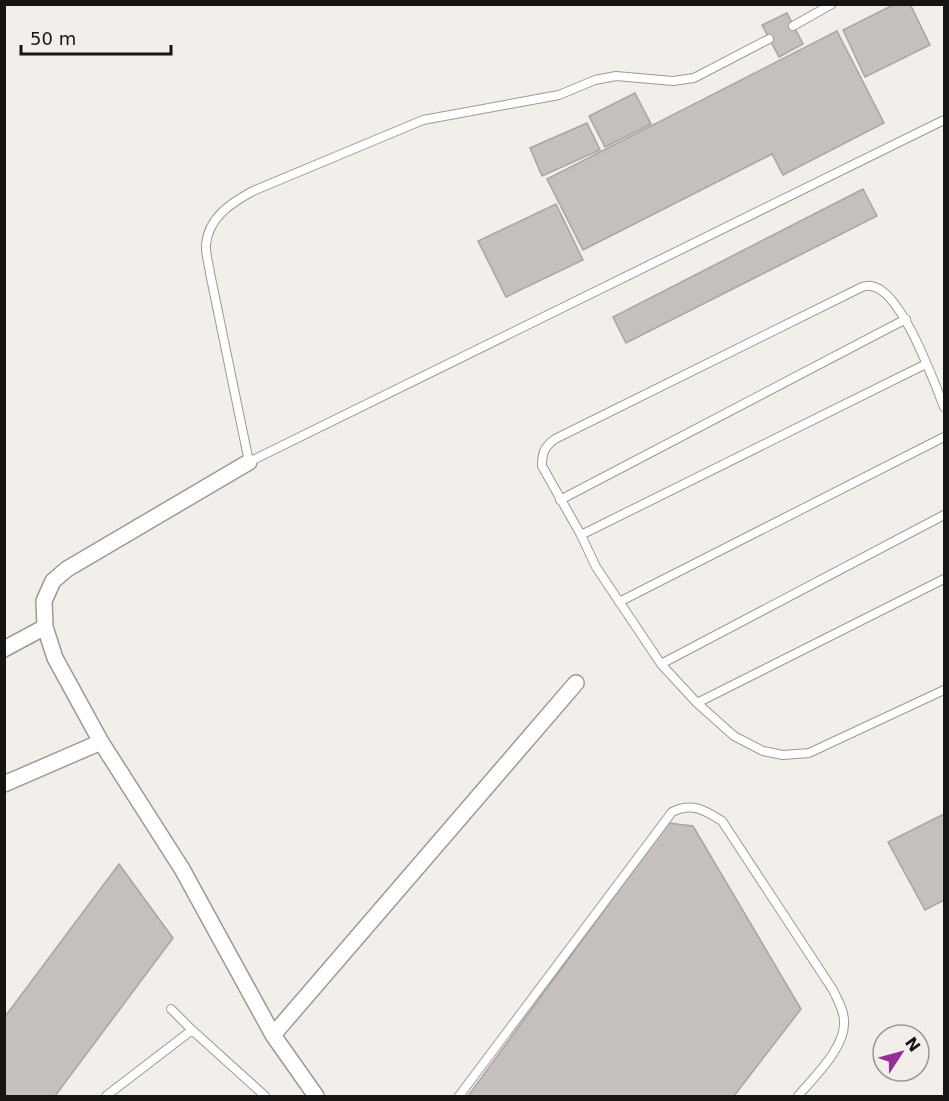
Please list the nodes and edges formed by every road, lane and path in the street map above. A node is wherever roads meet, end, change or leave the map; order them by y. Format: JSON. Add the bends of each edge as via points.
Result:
{"nodes":[{"id":1,"x":832,"y":4,"type":"edge"},
{"id":2,"x":793,"y":26,"type":"dead end"},
{"id":3,"x":769,"y":39,"type":"dead end"},
{"id":4,"x":945,"y":120,"type":"edge"},
{"id":5,"x":906,"y":319,"type":"junction"},
{"id":6,"x":926,"y":364,"type":"junction"},
{"id":7,"x":945,"y":407,"type":"edge"},
{"id":8,"x":945,"y":437,"type":"edge"},
{"id":9,"x":249,"y":462,"type":"junction"},
{"id":10,"x":560,"y":500,"type":"junction"},
{"id":11,"x":945,"y":515,"type":"edge"},
{"id":12,"x":581,"y":535,"type":"junction"},
{"id":13,"x":945,"y":579,"type":"edge"},
{"id":14,"x":619,"y":602,"type":"junction"},
{"id":15,"x":45,"y":627,"type":"junction"},
{"id":16,"x":4,"y":650,"type":"edge"},
{"id":17,"x":661,"y":664,"type":"junction"},
{"id":18,"x":576,"y":683,"type":"dead end"},
{"id":19,"x":945,"y":690,"type":"edge"},
{"id":20,"x":697,"y":704,"type":"junction"},
{"id":21,"x":101,"y":742,"type":"junction"},
{"id":22,"x":4,"y":784,"type":"edge"},
{"id":23,"x":171,"y":1009,"type":"dead end"},
{"id":24,"x":192,"y":1030,"type":"junction"},
{"id":25,"x":273,"y":1035,"type":"junction"},
{"id":26,"x":110,"y":1095,"type":"edge"},
{"id":27,"x":265,"y":1096,"type":"edge"},
{"id":28,"x":316,"y":1096,"type":"edge"},
{"id":29,"x":459,"y":1096,"type":"edge"},
{"id":30,"x":798,"y":1096,"type":"edge"}],
"edges":[{"from":1,"to":2,"type":"lane"},
{"from":3,"to":9,"type":"lane","via":[[694,78],[673,81],[616,76],[559,95],[423,120],[229,204],[214,221],[206,244]]},
{"from":4,"to":9,"type":"lane"},
{"from":5,"to":6,"type":"lane"},
{"from":5,"to":10,"type":"lane"},
{"from":5,"to":10,"type":"lane","via":[[883,291],[873,285],[862,286],[555,439],[546,446],[542,466]]},
{"from":6,"to":7,"type":"lane"},
{"from":6,"to":12,"type":"lane"},
{"from":8,"to":14,"type":"lane"},
{"from":9,"to":15,"type":"street","via":[[67,569],[53,581],[44,601]]},
{"from":10,"to":12,"type":"lane"},
{"from":11,"to":17,"type":"lane"},
{"from":12,"to":14,"type":"lane"},
{"from":13,"to":20,"type":"lane"},
{"from":14,"to":17,"type":"lane"},
{"from":15,"to":16,"type":"street"},
{"from":15,"to":21,"type":"street","via":[[55,658]]},
{"from":17,"to":20,"type":"lane"},
{"from":18,"to":25,"type":"street"},
{"from":19,"to":20,"type":"lane","via":[[808,753],[792,754],[763,751],[734,736]]},
{"from":21,"to":22,"type":"street"},
{"from":21,"to":25,"type":"street","via":[[182,869]]},
{"from":23,"to":24,"type":"lane"},
{"from":24,"to":26,"type":"lane"},
{"from":24,"to":27,"type":"lane"},
{"from":25,"to":28,"type":"street"},
{"from":29,"to":30,"type":"lane","via":[[672,812],[683,807],[696,808],[722,821],[842,1008],[843,1038]]}]}
